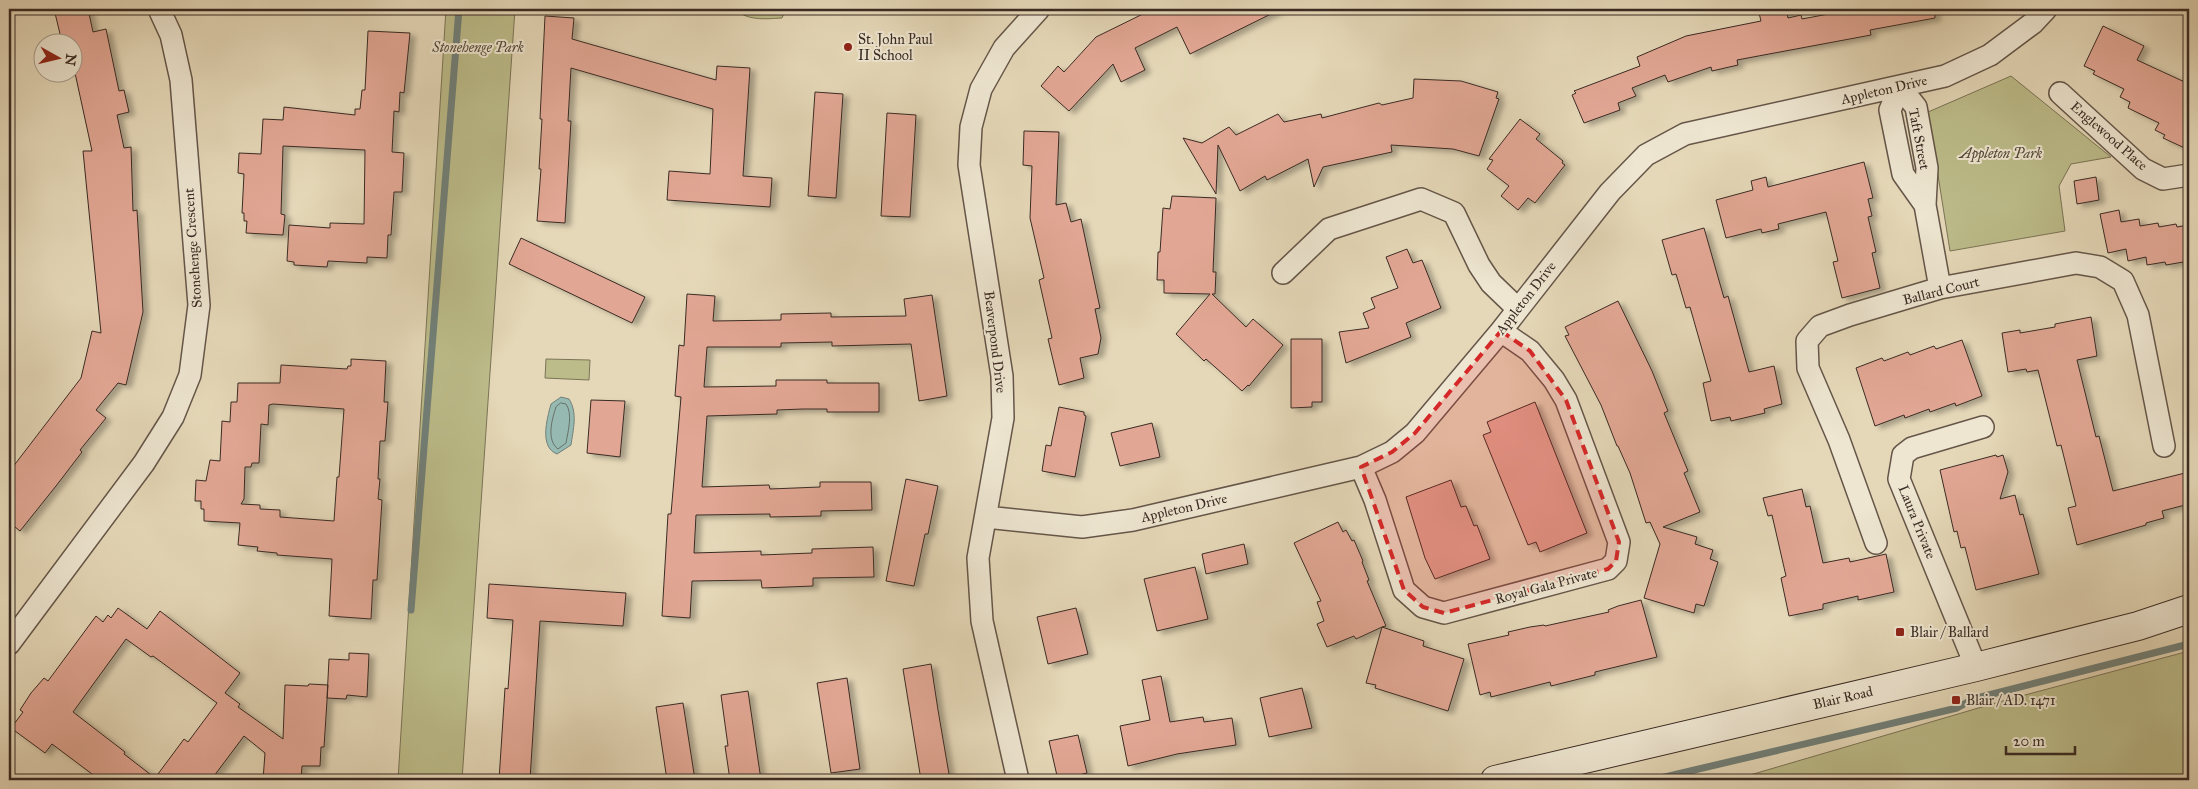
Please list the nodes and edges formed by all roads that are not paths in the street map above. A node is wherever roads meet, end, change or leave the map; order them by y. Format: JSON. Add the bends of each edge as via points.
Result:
{"nodes":[{"id":1,"x":159,"y":9,"type":"edge"},
{"id":2,"x":1039,"y":9,"type":"edge"},
{"id":3,"x":2046,"y":9,"type":"edge"},
{"id":4,"x":1900,"y":86,"type":"junction"},
{"id":5,"x":2060,"y":93,"type":"dead end"},
{"id":6,"x":2189,"y":175,"type":"edge"},
{"id":7,"x":1283,"y":273,"type":"dead end"},
{"id":8,"x":1940,"y":288,"type":"junction"},
{"id":9,"x":1518,"y":309,"type":"junction"},
{"id":10,"x":1500,"y":331,"type":"junction"},
{"id":11,"x":1983,"y":427,"type":"dead end"},
{"id":12,"x":2164,"y":446,"type":"dead end"},
{"id":13,"x":1361,"y":466,"type":"junction"},
{"id":14,"x":986,"y":517,"type":"junction"},
{"id":15,"x":1876,"y":543,"type":"dead end"},
{"id":16,"x":2189,"y":609,"type":"edge"},
{"id":17,"x":9,"y":644,"type":"edge"},
{"id":18,"x":1976,"y":667,"type":"junction"},
{"id":19,"x":1018,"y":780,"type":"edge"},
{"id":20,"x":1494,"y":780,"type":"edge"}],
"edges":[{"from":1,"to":17,"type":"street","name":"Stonehenge Crescent","via":[[170,35],[181,90],[199,305],[190,375],[173,417],[144,463]]},
{"from":2,"to":14,"type":"street","name":"Beaverpond Drive","via":[[1004,48],[991,69],[981,89],[971,127],[969,164],[1002,376],[1003,418]]},
{"from":3,"to":4,"type":"street","name":"Appleton Drive","via":[[2033,23],[1990,55],[1945,76]]},
{"from":4,"to":8,"type":"street","name":"Taft Street","via":[[1890,110],[1903,174],[1925,205]]},
{"from":4,"to":9,"type":"street","name":"Appleton Drive","via":[[1685,134],[1646,155],[1610,192]]},
{"from":5,"to":6,"type":"street","name":"Englewood Place","via":[[2143,169],[2162,179]]},
{"from":7,"to":9,"type":"street","via":[[1329,229],[1421,199],[1454,213],[1491,283]]},
{"from":8,"to":12,"type":"street","name":"Ballard Court","via":[[2076,264],[2100,267],[2123,281],[2138,315]]},
{"from":8,"to":15,"type":"street","name":"Ballard Court","via":[[1820,326],[1807,341],[1808,368]]},
{"from":9,"to":10,"type":"street","name":"Appleton Drive"},
{"from":10,"to":13,"type":"street","name":"Appleton Drive","via":[[1415,433],[1392,452]]},
{"from":10,"to":13,"type":"street","name":"Royal Gala Private","via":[[1530,351],[1566,400],[1619,542],[1616,561],[1608,569],[1444,613],[1423,607],[1404,590],[1376,500]]},
{"from":11,"to":18,"type":"street","name":"Laura Private","via":[[1912,448],[1903,455],[1899,479]]},
{"from":13,"to":14,"type":"street","name":"Appleton Drive","via":[[1132,520],[1082,528]]},
{"from":14,"to":19,"type":"street","name":"Beaverpond Drive","via":[[978,558],[982,621]]},
{"from":16,"to":18,"type":"main road","name":"Blair Road","via":[[2138,626]]},
{"from":18,"to":20,"type":"main road","name":"Blair Road"}]}
